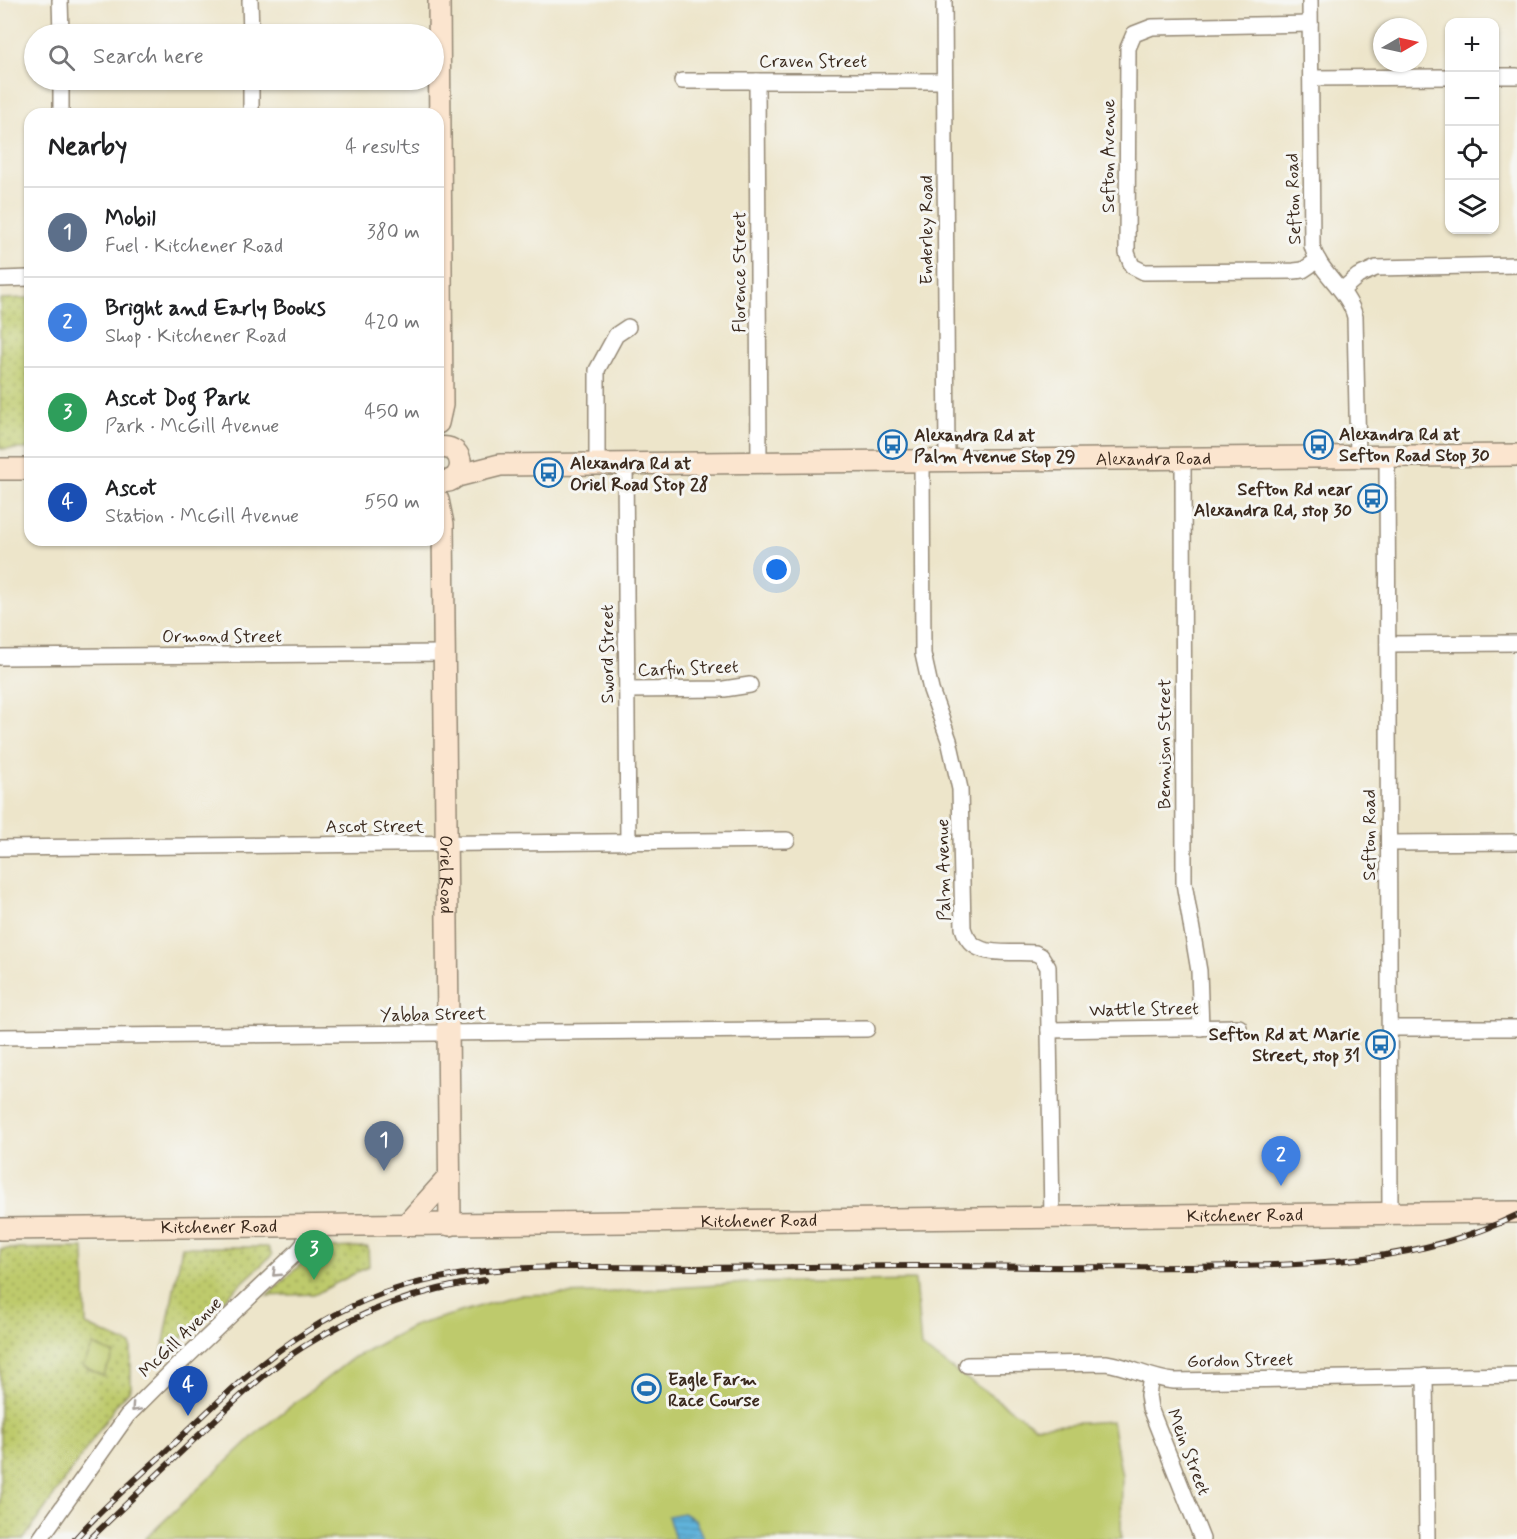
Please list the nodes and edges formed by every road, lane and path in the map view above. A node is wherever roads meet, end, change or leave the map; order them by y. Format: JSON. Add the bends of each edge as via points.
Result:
{"nodes":[{"id":1,"x":60,"y":0,"type":"edge"},
{"id":2,"x":250,"y":0,"type":"edge"},
{"id":3,"x":439,"y":0,"type":"edge"},
{"id":4,"x":944,"y":0,"type":"edge"},
{"id":5,"x":1310,"y":0,"type":"edge"},
{"id":6,"x":61,"y":24,"type":"edge"},
{"id":7,"x":251,"y":24,"type":"edge"},
{"id":8,"x":439,"y":24,"type":"edge"},
{"id":9,"x":1310,"y":24,"type":"junction"},
{"id":10,"x":1499,"y":76,"type":"edge"},
{"id":11,"x":1517,"y":76,"type":"edge"},
{"id":12,"x":1445,"y":77,"type":"edge"},
{"id":13,"x":1311,"y":78,"type":"junction"},
{"id":14,"x":682,"y":81,"type":"dead end"},
{"id":15,"x":757,"y":81,"type":"junction"},
{"id":16,"x":944,"y":81,"type":"junction"},
{"id":17,"x":61,"y":90,"type":"edge"},
{"id":18,"x":251,"y":90,"type":"edge"},
{"id":19,"x":439,"y":90,"type":"edge"},
{"id":20,"x":61,"y":108,"type":"edge"},
{"id":21,"x":251,"y":108,"type":"edge"},
{"id":22,"x":439,"y":108,"type":"edge"},
{"id":23,"x":1318,"y":260,"type":"junction"},
{"id":24,"x":1517,"y":265,"type":"edge"},
{"id":25,"x":0,"y":279,"type":"edge"},
{"id":26,"x":24,"y":279,"type":"edge"},
{"id":27,"x":1342,"y":290,"type":"junction"},
{"id":28,"x":628,"y":327,"type":"dead end"},
{"id":29,"x":444,"y":434,"type":"edge"},
{"id":30,"x":1517,"y":455,"type":"edge"},
{"id":31,"x":1358,"y":456,"type":"junction"},
{"id":32,"x":1386,"y":456,"type":"junction"},
{"id":33,"x":1183,"y":458,"type":"junction"},
{"id":34,"x":947,"y":460,"type":"junction"},
{"id":35,"x":922,"y":461,"type":"junction"},
{"id":36,"x":759,"y":463,"type":"junction"},
{"id":37,"x":597,"y":464,"type":"junction"},
{"id":38,"x":625,"y":464,"type":"junction"},
{"id":39,"x":450,"y":465,"type":"edge"},
{"id":40,"x":0,"y":469,"type":"edge"},
{"id":41,"x":24,"y":469,"type":"edge"},
{"id":42,"x":444,"y":516,"type":"edge"},
{"id":43,"x":443,"y":546,"type":"edge"},
{"id":44,"x":1517,"y":643,"type":"edge"},
{"id":45,"x":1388,"y":644,"type":"junction"},
{"id":46,"x":444,"y":654,"type":"junction"},
{"id":47,"x":0,"y":657,"type":"edge"},
{"id":48,"x":750,"y":685,"type":"dead end"},
{"id":49,"x":627,"y":690,"type":"junction"},
{"id":50,"x":787,"y":840,"type":"dead end"},
{"id":51,"x":1517,"y":842,"type":"edge"},
{"id":52,"x":628,"y":843,"type":"junction"},
{"id":53,"x":1389,"y":843,"type":"junction"},
{"id":54,"x":447,"y":845,"type":"junction"},
{"id":55,"x":0,"y":848,"type":"edge"},
{"id":56,"x":1201,"y":1028,"type":"junction"},
{"id":57,"x":1239,"y":1028,"type":"dead end"},
{"id":58,"x":1390,"y":1028,"type":"junction"},
{"id":59,"x":1517,"y":1028,"type":"edge"},
{"id":60,"x":867,"y":1029,"type":"dead end"},
{"id":61,"x":1049,"y":1030,"type":"junction"},
{"id":62,"x":449,"y":1033,"type":"junction"},
{"id":63,"x":0,"y":1037,"type":"edge"},
{"id":64,"x":448,"y":1178,"type":"junction"},
{"id":65,"x":1517,"y":1212,"type":"edge"},
{"id":66,"x":1390,"y":1214,"type":"junction"},
{"id":67,"x":1052,"y":1219,"type":"junction"},
{"id":68,"x":406,"y":1225,"type":"junction"},
{"id":69,"x":450,"y":1225,"type":"junction"},
{"id":70,"x":308,"y":1226,"type":"junction"},
{"id":71,"x":0,"y":1229,"type":"edge"},
{"id":72,"x":967,"y":1365,"type":"dead end"},
{"id":73,"x":1517,"y":1375,"type":"edge"},
{"id":74,"x":1425,"y":1376,"type":"junction"},
{"id":75,"x":1151,"y":1377,"type":"junction"},
{"id":76,"x":40,"y":1539,"type":"edge"},
{"id":77,"x":1202,"y":1539,"type":"edge"},
{"id":78,"x":1427,"y":1539,"type":"edge"}],
"edges":[{"from":1,"to":6,"type":"street"},
{"from":2,"to":7,"type":"street"},
{"from":3,"to":8,"type":"street","name":"Oriel Road"},
{"from":4,"to":16,"type":"street","name":"Enderley Road"},
{"from":5,"to":9,"type":"street","name":"Sefton Road"},
{"from":9,"to":13,"type":"street","name":"Sefton Road"},
{"from":9,"to":23,"type":"street","name":"Sefton Avenue","via":[[1152,27],[1134,34],[1128,48],[1127,253],[1132,266],[1144,272],[1294,271]]},
{"from":10,"to":11,"type":"street"},
{"from":12,"to":13,"type":"street"},
{"from":13,"to":23,"type":"street","name":"Sefton Road","via":[[1310,232]]},
{"from":14,"to":15,"type":"street","name":"Craven Street"},
{"from":15,"to":16,"type":"street","name":"Craven Street"},
{"from":15,"to":36,"type":"street","name":"Florence Street"},
{"from":16,"to":34,"type":"street","name":"Enderley Road"},
{"from":17,"to":20,"type":"street"},
{"from":18,"to":21,"type":"street"},
{"from":19,"to":22,"type":"street","name":"Oriel Road"},
{"from":23,"to":27,"type":"street","name":"Sefton Road"},
{"from":24,"to":27,"type":"street","via":[[1376,268]]},
{"from":25,"to":26,"type":"street"},
{"from":27,"to":31,"type":"street","name":"Sefton Road","via":[[1355,317]]},
{"from":28,"to":37,"type":"street","via":[[616,335],[597,370]]},
{"from":29,"to":39,"type":"street","name":"Oriel Road"},
{"from":30,"to":32,"type":"street","name":"Alexandra Road"},
{"from":31,"to":32,"type":"street","name":"Alexandra Road"},
{"from":31,"to":33,"type":"street","name":"Alexandra Road"},
{"from":32,"to":45,"type":"street","name":"Sefton Road"},
{"from":33,"to":34,"type":"street","name":"Alexandra Road"},
{"from":33,"to":56,"type":"street","name":"Bennison Street","via":[[1184,883],[1199,971]]},
{"from":34,"to":35,"type":"street","name":"Alexandra Road"},
{"from":35,"to":36,"type":"street","name":"Alexandra Road"},
{"from":35,"to":61,"type":"street","name":"Palm Avenue","via":[[922,654],[960,789],[963,928],[970,943],[981,950],[1035,953],[1044,959],[1048,972]]},
{"from":36,"to":38,"type":"street","name":"Alexandra Road"},
{"from":37,"to":38,"type":"street","name":"Alexandra Road"},
{"from":37,"to":39,"type":"street","name":"Alexandra Road"},
{"from":38,"to":49,"type":"street","name":"Sword Street"},
{"from":39,"to":42,"type":"street","name":"Oriel Road"},
{"from":40,"to":41,"type":"street"},
{"from":43,"to":46,"type":"street","name":"Oriel Road"},
{"from":44,"to":45,"type":"street"},
{"from":45,"to":53,"type":"street","name":"Sefton Road"},
{"from":46,"to":47,"type":"street","name":"Ormond Street"},
{"from":46,"to":54,"type":"street","name":"Oriel Road"},
{"from":48,"to":49,"type":"street","name":"Carfin Street"},
{"from":49,"to":52,"type":"street","name":"Sword Street"},
{"from":50,"to":52,"type":"street","name":"Ascot Street"},
{"from":51,"to":53,"type":"street"},
{"from":52,"to":54,"type":"street","name":"Ascot Street"},
{"from":53,"to":58,"type":"street","name":"Sefton Road"},
{"from":54,"to":55,"type":"street","name":"Ascot Street"},
{"from":54,"to":62,"type":"street","name":"Oriel Road"},
{"from":56,"to":57,"type":"street","name":"Wattle Street"},
{"from":56,"to":61,"type":"street","name":"Wattle Street"},
{"from":58,"to":59,"type":"street"},
{"from":58,"to":66,"type":"street","name":"Sefton Road"},
{"from":60,"to":62,"type":"street","name":"Yabba Street"},
{"from":61,"to":67,"type":"street","name":"Palm Avenue"},
{"from":62,"to":63,"type":"street","name":"Yabba Street"},
{"from":62,"to":64,"type":"street","name":"Oriel Road"},
{"from":64,"to":68,"type":"street"},
{"from":64,"to":69,"type":"street","name":"Oriel Road"},
{"from":65,"to":66,"type":"street","name":"Kitchener Road"},
{"from":66,"to":67,"type":"street","name":"Kitchener Road"},
{"from":67,"to":69,"type":"street","name":"Kitchener Road"},
{"from":68,"to":69,"type":"street","name":"Kitchener Road"},
{"from":68,"to":70,"type":"street","name":"Kitchener Road"},
{"from":70,"to":71,"type":"street","name":"Kitchener Road"},
{"from":70,"to":76,"type":"street","name":"McGill Avenue","one_way":true,"via":[[298,1251],[127,1416]]},
{"from":72,"to":75,"type":"street","name":"Gordon Street","via":[[1106,1363]]},
{"from":73,"to":74,"type":"street","name":"Gordon Street"},
{"from":74,"to":75,"type":"street","name":"Gordon Street","via":[[1174,1381]]},
{"from":74,"to":78,"type":"street"},
{"from":75,"to":77,"type":"street","name":"Mein Street","via":[[1150,1408]]}]}
